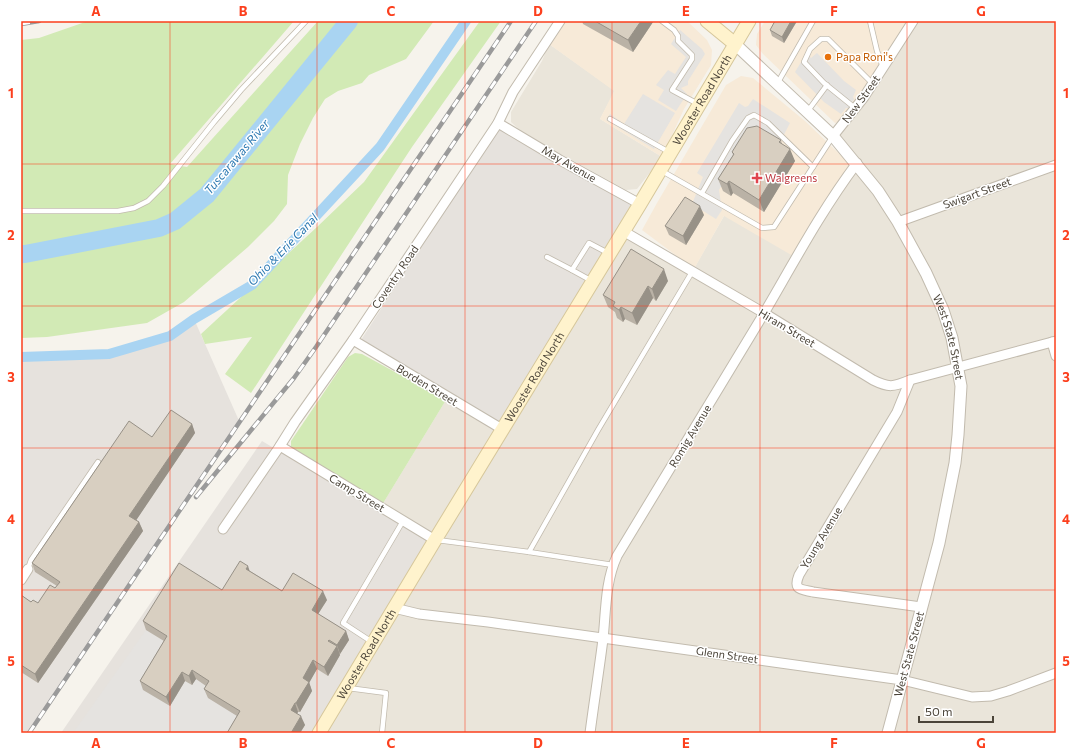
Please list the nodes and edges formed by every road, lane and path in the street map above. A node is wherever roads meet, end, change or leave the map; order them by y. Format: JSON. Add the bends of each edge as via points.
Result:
{"nodes":[{"id":1,"x":306,"y":21,"type":"edge"},
{"id":2,"x":560,"y":21,"type":"edge"},
{"id":3,"x":662,"y":21,"type":"edge"},
{"id":4,"x":707,"y":21,"type":"edge"},
{"id":5,"x":749,"y":21,"type":"edge"},
{"id":6,"x":813,"y":21,"type":"edge"},
{"id":7,"x":870,"y":21,"type":"edge"},
{"id":8,"x":913,"y":21,"type":"edge"},
{"id":9,"x":735,"y":44,"type":"junction"},
{"id":10,"x":883,"y":68,"type":"junction"},
{"id":11,"x":777,"y":84,"type":"junction"},
{"id":12,"x":873,"y":84,"type":"junction"},
{"id":13,"x":827,"y":85,"type":"junction"},
{"id":14,"x":699,"y":105,"type":"junction"},
{"id":15,"x":856,"y":108,"type":"junction"},
{"id":16,"x":807,"y":112,"type":"junction"},
{"id":17,"x":610,"y":119,"type":"dead end"},
{"id":18,"x":498,"y":122,"type":"junction"},
{"id":19,"x":833,"y":136,"type":"junction"},
{"id":20,"x":670,"y":152,"type":"junction"},
{"id":21,"x":857,"y":163,"type":"junction"},
{"id":22,"x":1056,"y":165,"type":"edge"},
{"id":23,"x":813,"y":167,"type":"junction"},
{"id":24,"x":660,"y":170,"type":"junction"},
{"id":25,"x":702,"y":193,"type":"junction"},
{"id":26,"x":640,"y":204,"type":"junction"},
{"id":27,"x":21,"y":211,"type":"edge"},
{"id":28,"x":898,"y":222,"type":"junction"},
{"id":29,"x":623,"y":231,"type":"junction"},
{"id":30,"x":610,"y":254,"type":"junction"},
{"id":31,"x":547,"y":257,"type":"dead end"},
{"id":32,"x":572,"y":270,"type":"junction"},
{"id":33,"x":692,"y":272,"type":"junction"},
{"id":34,"x":592,"y":281,"type":"junction"},
{"id":35,"x":764,"y":314,"type":"junction"},
{"id":36,"x":353,"y":340,"type":"junction"},
{"id":37,"x":1054,"y":341,"type":"edge"},
{"id":38,"x":1056,"y":356,"type":"edge"},
{"id":39,"x":958,"y":367,"type":"junction"},
{"id":40,"x":910,"y":380,"type":"junction"},
{"id":41,"x":502,"y":430,"type":"junction"},
{"id":42,"x":280,"y":446,"type":"junction"},
{"id":43,"x":98,"y":462,"type":"dead end"},
{"id":44,"x":403,"y":521,"type":"junction"},
{"id":45,"x":223,"y":529,"type":"dead end"},
{"id":46,"x":435,"y":540,"type":"junction"},
{"id":47,"x":529,"y":552,"type":"junction"},
{"id":48,"x":613,"y":565,"type":"junction"},
{"id":49,"x":28,"y":569,"type":"joint"},
{"id":50,"x":21,"y":580,"type":"edge"},
{"id":51,"x":394,"y":608,"type":"junction"},
{"id":52,"x":921,"y":608,"type":"junction"},
{"id":53,"x":603,"y":638,"type":"junction"},
{"id":54,"x":373,"y":643,"type":"junction"},
{"id":55,"x":1056,"y":673,"type":"edge"},
{"id":56,"x":902,"y":680,"type":"junction"},
{"id":57,"x":346,"y":687,"type":"junction"},
{"id":58,"x":319,"y":733,"type":"edge"},
{"id":59,"x":382,"y":733,"type":"edge"},
{"id":60,"x":590,"y":733,"type":"edge"},
{"id":61,"x":888,"y":733,"type":"edge"}],
"edges":[{"from":1,"to":27,"type":"lane","via":[[241,90],[148,201],[134,208],[118,211]]},
{"from":2,"to":18,"type":"street","name":"Coventry Road","via":[[513,92]]},
{"from":3,"to":14,"type":"lane","via":[[674,30],[678,41],[692,55],[672,90]]},
{"from":4,"to":9,"type":"main road","name":"West State Street"},
{"from":5,"to":9,"type":"main road","name":"Wooster Road North"},
{"from":6,"to":11,"type":"lane"},
{"from":7,"to":10,"type":"lane"},
{"from":8,"to":10,"type":"street","name":"New Street"},
{"from":9,"to":11,"type":"street","name":"West State Street"},
{"from":9,"to":14,"type":"main road","name":"Wooster Road North"},
{"from":10,"to":12,"type":"street","name":"New Street"},
{"from":11,"to":16,"type":"street","name":"West State Street"},
{"from":12,"to":13,"type":"lane","via":[[828,39],[821,39],[810,49],[804,62]]},
{"from":12,"to":15,"type":"street","name":"New Street"},
{"from":13,"to":15,"type":"lane"},
{"from":13,"to":16,"type":"lane"},
{"from":14,"to":20,"type":"main road","name":"Wooster Road North"},
{"from":15,"to":19,"type":"street","name":"New Street"},
{"from":16,"to":19,"type":"street","name":"West State Street"},
{"from":17,"to":20,"type":"lane"},
{"from":18,"to":26,"type":"street","name":"May Avenue"},
{"from":18,"to":36,"type":"street","name":"Coventry Road"},
{"from":19,"to":21,"type":"street","name":"West State Street"},
{"from":19,"to":23,"type":"lane"},
{"from":20,"to":24,"type":"main road","name":"Wooster Road North"},
{"from":21,"to":28,"type":"street","name":"West State Street"},
{"from":21,"to":35,"type":"street","name":"Romig Avenue","via":[[814,227]]},
{"from":22,"to":28,"type":"street","name":"Swigart Street"},
{"from":23,"to":25,"type":"lane","via":[[774,227],[762,228]]},
{"from":23,"to":25,"type":"lane","via":[[768,123],[754,116],[748,118],[732,141]]},
{"from":24,"to":25,"type":"lane"},
{"from":24,"to":26,"type":"main road","name":"Wooster Road North"},
{"from":26,"to":29,"type":"main road","name":"Wooster Road North"},
{"from":28,"to":39,"type":"street","name":"West State Street","via":[[926,272],[943,310]]},
{"from":29,"to":30,"type":"main road","name":"Wooster Road North"},
{"from":29,"to":33,"type":"street","name":"Hiram Street"},
{"from":30,"to":32,"type":"lane","via":[[588,243]]},
{"from":30,"to":34,"type":"main road","name":"Wooster Road North"},
{"from":31,"to":32,"type":"lane"},
{"from":32,"to":34,"type":"lane"},
{"from":33,"to":35,"type":"street","name":"Hiram Street"},
{"from":33,"to":47,"type":"lane"},
{"from":34,"to":41,"type":"main road","name":"Wooster Road North"},
{"from":35,"to":40,"type":"street","name":"Hiram Street","via":[[872,380],[886,386],[897,386]]},
{"from":35,"to":48,"type":"street","name":"Romig Avenue"},
{"from":36,"to":41,"type":"street","name":"Borden Street"},
{"from":36,"to":42,"type":"street","name":"Coventry Road"},
{"from":37,"to":38,"type":"street"},
{"from":37,"to":39,"type":"street","name":"Hiram Street"},
{"from":39,"to":40,"type":"street","name":"Hiram Street"},
{"from":39,"to":52,"type":"street","name":"West State Street","via":[[961,386],[955,463],[939,543]]},
{"from":40,"to":52,"type":"street","name":"Young Avenue","via":[[897,412],[799,575],[796,586],[813,592]]},
{"from":41,"to":46,"type":"main road","name":"Wooster Road North"},
{"from":42,"to":44,"type":"street","name":"Camp Street"},
{"from":42,"to":45,"type":"street","name":"Coventry Road"},
{"from":43,"to":49,"type":"lane","via":[[31,560]]},
{"from":44,"to":46,"type":"street","name":"Camp Street"},
{"from":44,"to":54,"type":"lane","via":[[343,623]]},
{"from":46,"to":47,"type":"lane"},
{"from":46,"to":51,"type":"main road","name":"Wooster Road North"},
{"from":47,"to":48,"type":"lane"},
{"from":48,"to":53,"type":"street","name":"Romig Avenue","via":[[608,585]]},
{"from":49,"to":50,"type":"street"},
{"from":51,"to":53,"type":"street","name":"Glenn Street","via":[[419,614]]},
{"from":51,"to":54,"type":"main road","name":"Wooster Road North"},
{"from":52,"to":56,"type":"street","name":"West State Street"},
{"from":53,"to":56,"type":"street","name":"Glenn Street"},
{"from":53,"to":60,"type":"street","name":"Romig Avenue"},
{"from":54,"to":57,"type":"main road","name":"Wooster Road North"},
{"from":55,"to":56,"type":"street","name":"Glenn Street","via":[[991,696],[972,697]]},
{"from":56,"to":61,"type":"street","name":"West State Street"},
{"from":57,"to":58,"type":"main road","name":"Wooster Road North"},
{"from":57,"to":59,"type":"lane","via":[[386,693]]}]}
